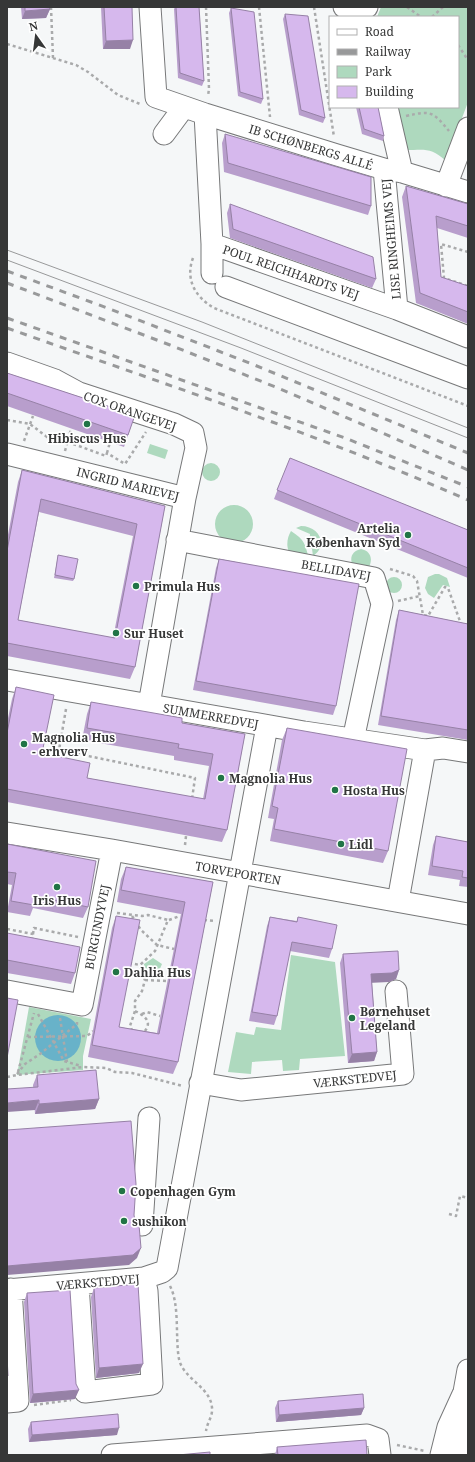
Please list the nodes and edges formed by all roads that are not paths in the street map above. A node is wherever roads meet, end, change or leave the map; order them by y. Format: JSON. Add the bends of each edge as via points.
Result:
{"nodes":[{"id":1,"x":150,"y":7,"type":"edge"},
{"id":2,"x":184,"y":107,"type":"junction"},
{"id":3,"x":205,"y":114,"type":"junction"},
{"id":4,"x":389,"y":114,"type":"edge"},
{"id":5,"x":164,"y":134,"type":"dead end"},
{"id":6,"x":465,"y":135,"type":"edge"},
{"id":7,"x":393,"y":171,"type":"junction"},
{"id":8,"x":446,"y":186,"type":"junction"},
{"id":9,"x":468,"y":192,"type":"edge"},
{"id":10,"x":212,"y":244,"type":"junction"},
{"id":11,"x":397,"y":309,"type":"junction"},
{"id":12,"x":468,"y":337,"type":"edge"},
{"id":13,"x":7,"y":363,"type":"edge"},
{"id":14,"x":468,"y":378,"type":"edge"},
{"id":15,"x":7,"y":454,"type":"edge"},
{"id":16,"x":185,"y":498,"type":"junction"},
{"id":17,"x":177,"y":540,"type":"junction"},
{"id":18,"x":7,"y":680,"type":"edge"},
{"id":19,"x":149,"y":705,"type":"junction"},
{"id":20,"x":267,"y":726,"type":"junction"},
{"id":21,"x":353,"y":740,"type":"junction"},
{"id":22,"x":425,"y":750,"type":"junction"},
{"id":23,"x":468,"y":752,"type":"edge"},
{"id":24,"x":7,"y":833,"type":"edge"},
{"id":25,"x":112,"y":850,"type":"junction"},
{"id":26,"x":241,"y":874,"type":"junction"},
{"id":27,"x":398,"y":901,"type":"junction"},
{"id":28,"x":468,"y":914,"type":"edge"},
{"id":29,"x":7,"y":991,"type":"edge"},
{"id":30,"x":396,"y":991,"type":"dead end"},
{"id":31,"x":200,"y":1087,"type":"junction"},
{"id":32,"x":149,"y":1118,"type":"dead end"},
{"id":33,"x":142,"y":1225,"type":"dead end"},
{"id":34,"x":153,"y":1275,"type":"junction"},
{"id":35,"x":78,"y":1284,"type":"junction"},
{"id":36,"x":9,"y":1289,"type":"edge"},
{"id":37,"x":468,"y":1370,"type":"edge"},
{"id":38,"x":466,"y":1392,"type":"edge"},
{"id":39,"x":13,"y":1401,"type":"edge"},
{"id":40,"x":379,"y":1450,"type":"edge"},
{"id":41,"x":221,"y":1451,"type":"edge"},
{"id":42,"x":436,"y":1454,"type":"edge"},
{"id":43,"x":112,"y":1455,"type":"edge"},
{"id":44,"x":462,"y":1455,"type":"edge"}],
"edges":[{"from":1,"to":2,"type":"street","name":"IB SCHØNBERGS ALLÉ","via":[[151,102]]},
{"from":2,"to":3,"type":"street","name":"IB SCHØNBERGS ALLÉ"},
{"from":2,"to":5,"type":"street"},
{"from":3,"to":7,"type":"street","name":"IB SCHØNBERGS ALLÉ"},
{"from":3,"to":10,"type":"street","name":"POUL REICHHARDTS VEJ"},
{"from":4,"to":7,"type":"street","name":"LISE RINGHEIMS VEJ"},
{"from":6,"to":8,"type":"street"},
{"from":7,"to":8,"type":"street","name":"IB SCHØNBERGS ALLÉ"},
{"from":7,"to":11,"type":"street","name":"LISE RINGHEIMS VEJ"},
{"from":8,"to":9,"type":"street","name":"IB SCHØNBERGS ALLÉ"},
{"from":10,"to":11,"type":"street","name":"POUL REICHHARDTS VEJ"},
{"from":10,"to":14,"type":"street","via":[[219,280]]},
{"from":11,"to":12,"type":"street","name":"POUL REICHHARDTS VEJ"},
{"from":13,"to":16,"type":"street","name":"COX ORANGEVEJ","via":[[54,380],[79,393],[174,424],[192,433],[196,448]]},
{"from":15,"to":16,"type":"street","name":"INGRID MARIEVEJ"},
{"from":16,"to":17,"type":"street","name":"INGRID MARIEVEJ"},
{"from":17,"to":19,"type":"street","name":"INGRID MARIEVEJ"},
{"from":17,"to":21,"type":"street","name":"BELLIDAVEJ","via":[[374,578],[382,604]]},
{"from":18,"to":19,"type":"street","name":"SUMMERREDVEJ"},
{"from":19,"to":20,"type":"street","name":"SUMMERREDVEJ"},
{"from":20,"to":21,"type":"street","via":[[303,737]]},
{"from":20,"to":26,"type":"street","name":"SUMMERREDVEJ"},
{"from":21,"to":22,"type":"street"},
{"from":22,"to":23,"type":"street","via":[[443,748]]},
{"from":22,"to":27,"type":"street"},
{"from":24,"to":25,"type":"street","name":"TORVEPORTEN"},
{"from":25,"to":26,"type":"street","name":"TORVEPORTEN"},
{"from":25,"to":29,"type":"street","name":"BURGUNDYVEJ","via":[[79,1014]]},
{"from":26,"to":27,"type":"street","name":"TORVEPORTEN"},
{"from":26,"to":31,"type":"street"},
{"from":27,"to":28,"type":"street","name":"TORVEPORTEN"},
{"from":30,"to":31,"type":"street","name":"VÆRKSTEDVEJ","via":[[403,1074],[241,1090]]},
{"from":31,"to":34,"type":"street","via":[[167,1268]]},
{"from":32,"to":33,"type":"street"},
{"from":34,"to":35,"type":"street","name":"VÆRKSTEDVEJ"},
{"from":34,"to":35,"type":"street","via":[[147,1291],[152,1384],[85,1392]]},
{"from":35,"to":36,"type":"street","name":"VÆRKSTEDVEJ"},
{"from":36,"to":39,"type":"street"},
{"from":37,"to":38,"type":"street"},
{"from":38,"to":42,"type":"street"},
{"from":38,"to":44,"type":"street","via":[[466,1429]]},
{"from":40,"to":41,"type":"street","via":[[378,1439],[367,1435]]},
{"from":41,"to":43,"type":"street"}]}
